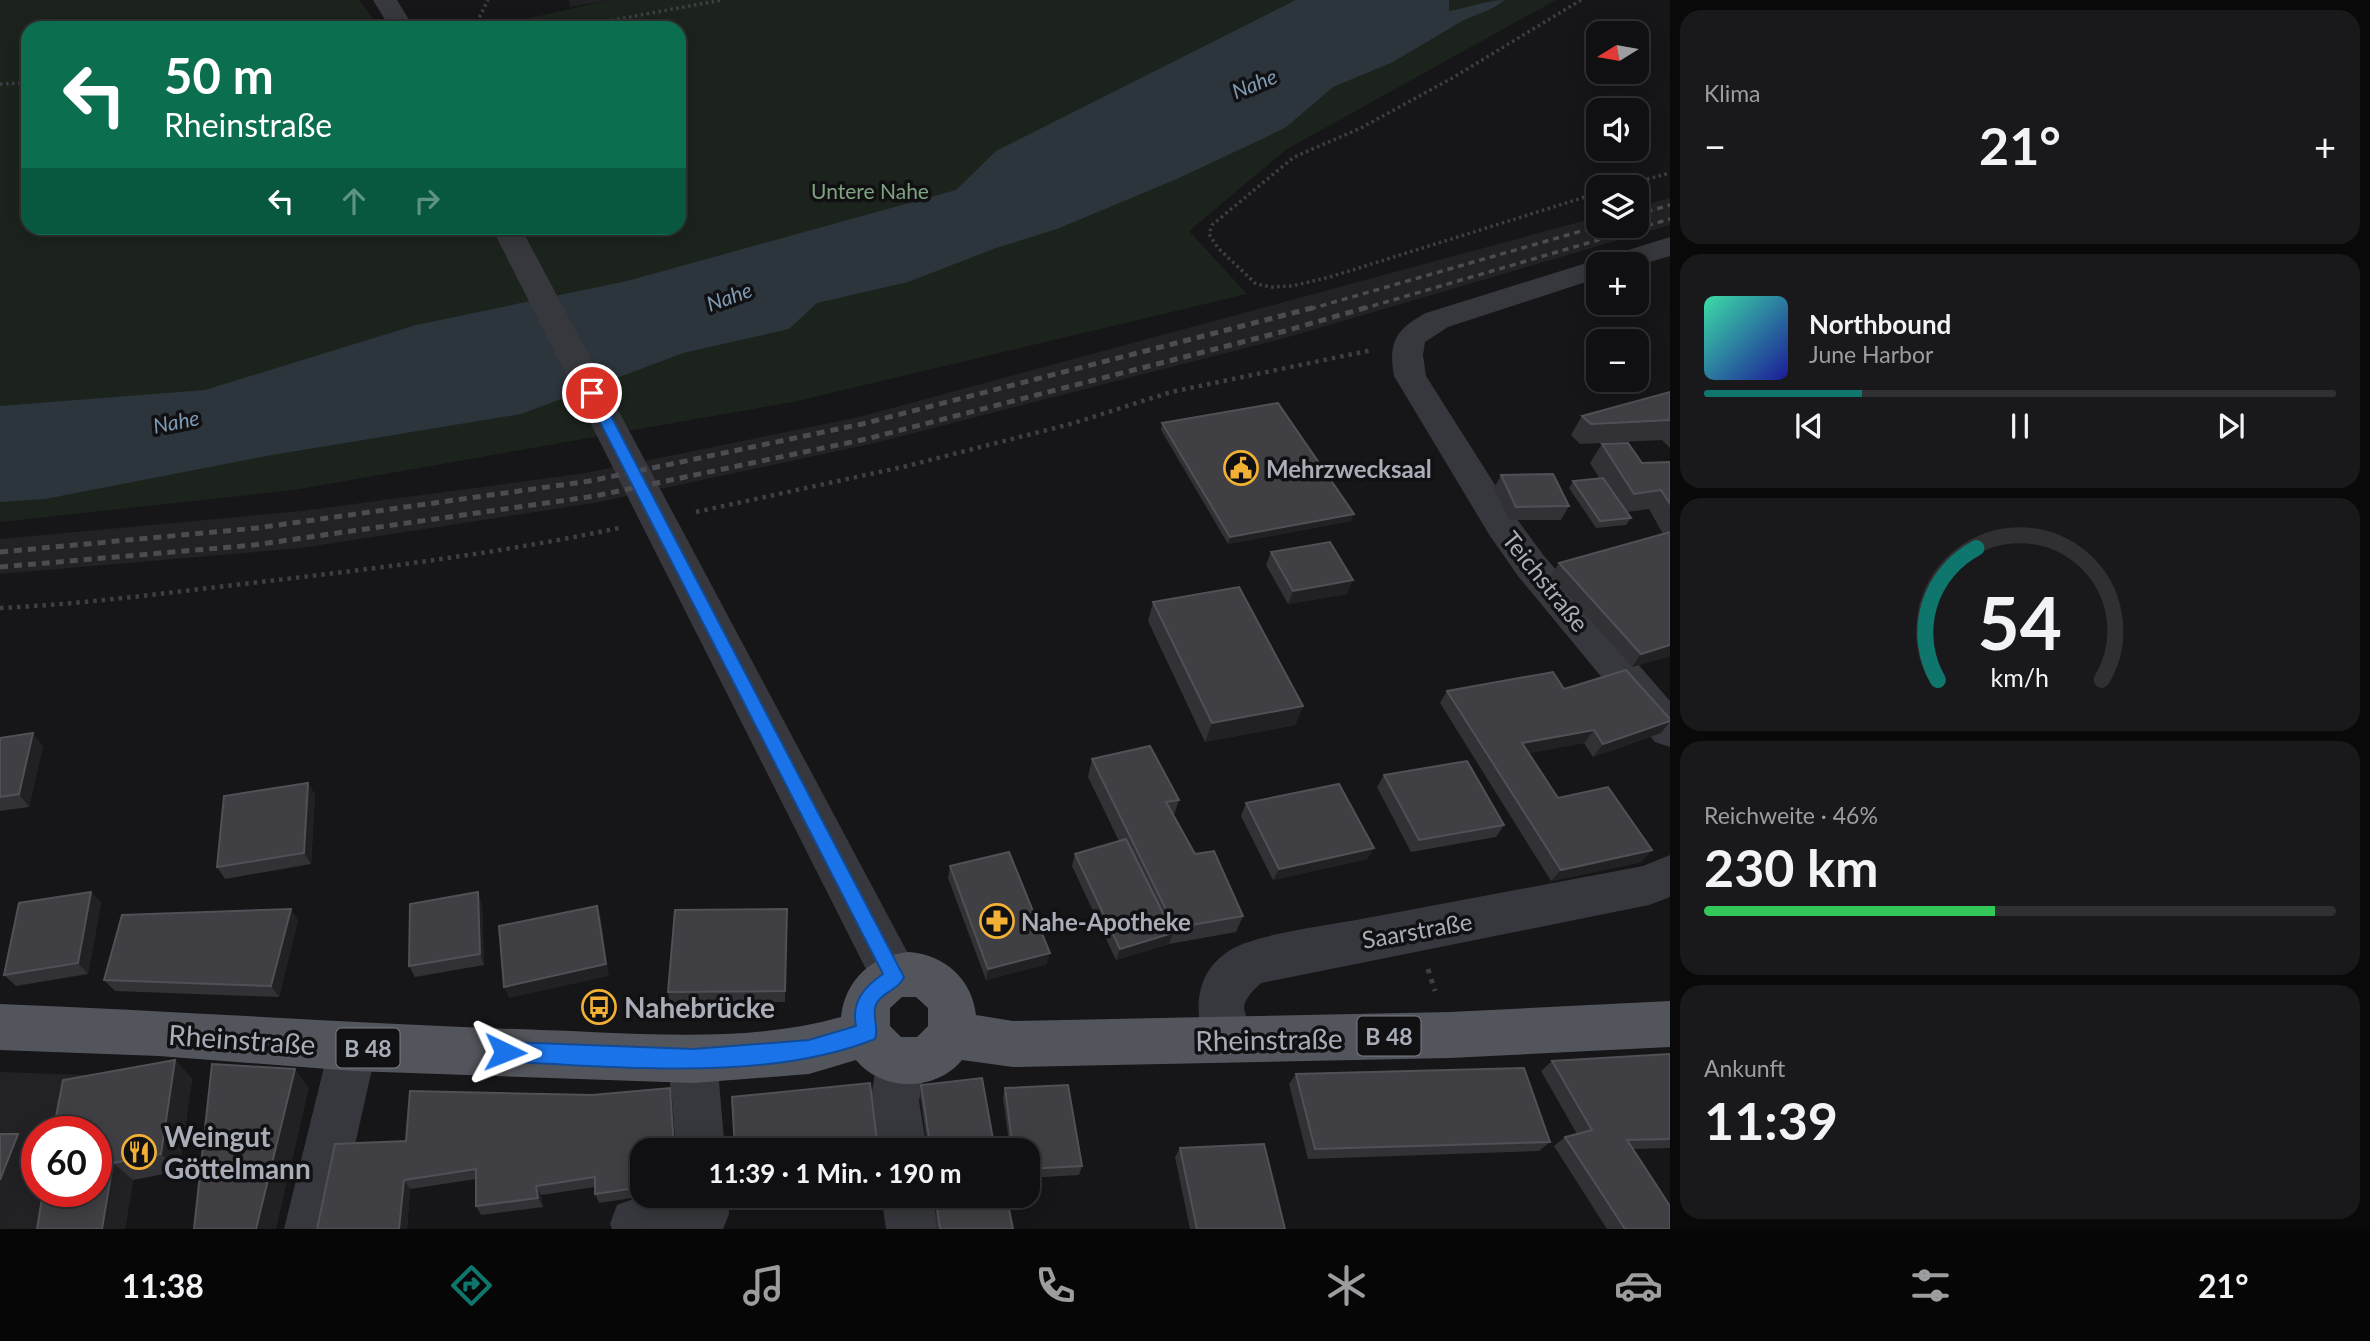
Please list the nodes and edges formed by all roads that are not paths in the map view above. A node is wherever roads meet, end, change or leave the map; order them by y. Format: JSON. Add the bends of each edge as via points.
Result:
{"nodes":[{"id":1,"x":385,"y":0,"type":"edge"},
{"id":2,"x":398,"y":21,"type":"edge"},
{"id":3,"x":510,"y":235,"type":"edge"},
{"id":4,"x":1670,"y":246,"type":"edge"},
{"id":5,"x":1649,"y":252,"type":"edge"},
{"id":6,"x":1586,"y":272,"type":"edge"},
{"id":7,"x":1670,"y":730,"type":"edge"},
{"id":8,"x":1670,"y":875,"type":"edge"},
{"id":9,"x":895,"y":977,"type":"junction"},
{"id":10,"x":1670,"y":1024,"type":"edge"},
{"id":11,"x":0,"y":1027,"type":"edge"},
{"id":12,"x":952,"y":1035,"type":"junction"},
{"id":13,"x":1227,"y":1040,"type":"junction"},
{"id":14,"x":353,"y":1047,"type":"junction"},
{"id":15,"x":885,"y":1047,"type":"junction"},
{"id":16,"x":693,"y":1059,"type":"junction"},
{"id":17,"x":698,"y":1138,"type":"edge"},
{"id":18,"x":899,"y":1138,"type":"edge"},
{"id":19,"x":703,"y":1208,"type":"edge"},
{"id":20,"x":910,"y":1208,"type":"edge"},
{"id":21,"x":636,"y":1224,"type":"dead end"},
{"id":22,"x":310,"y":1229,"type":"edge"},
{"id":23,"x":912,"y":1229,"type":"edge"}],
"edges":[{"from":1,"to":2,"type":"street"},
{"from":3,"to":9,"type":"street"},
{"from":4,"to":5,"type":"street"},
{"from":6,"to":7,"type":"street","name":"Teichstraße","via":[[1437,320],[1418,330],[1407,343],[1406,359],[1429,422],[1503,527]]},
{"from":8,"to":13,"type":"street","name":"Saarstraße","via":[[1649,885],[1248,964],[1227,983],[1220,1008]]},
{"from":9,"to":12,"type":"main road","via":[[923,978],[946,994],[952,1007]]},
{"from":9,"to":15,"type":"main road","via":[[872,993],[866,1005],[865,1019]]},
{"from":10,"to":13,"type":"main road","name":"Rheinstraße","number":"B 48"},
{"from":11,"to":14,"type":"main road","name":"Rheinstraße","number":"B 48"},
{"from":12,"to":13,"type":"main road","name":"Rheinstraße","number":"B 48","via":[[1013,1044]]},
{"from":12,"to":15,"type":"main road","name":"Rheinstraße","number":"B 48","via":[[944,1047],[918,1061]]},
{"from":14,"to":16,"type":"main road","name":"Rheinstraße","number":"B 48"},
{"from":14,"to":22,"type":"street"},
{"from":15,"to":16,"type":"main road","name":"Rheinstraße","number":"B 48"},
{"from":15,"to":18,"type":"street"},
{"from":16,"to":17,"type":"street"},
{"from":19,"to":21,"type":"street","via":[[703,1214]]},
{"from":20,"to":23,"type":"street"}]}
